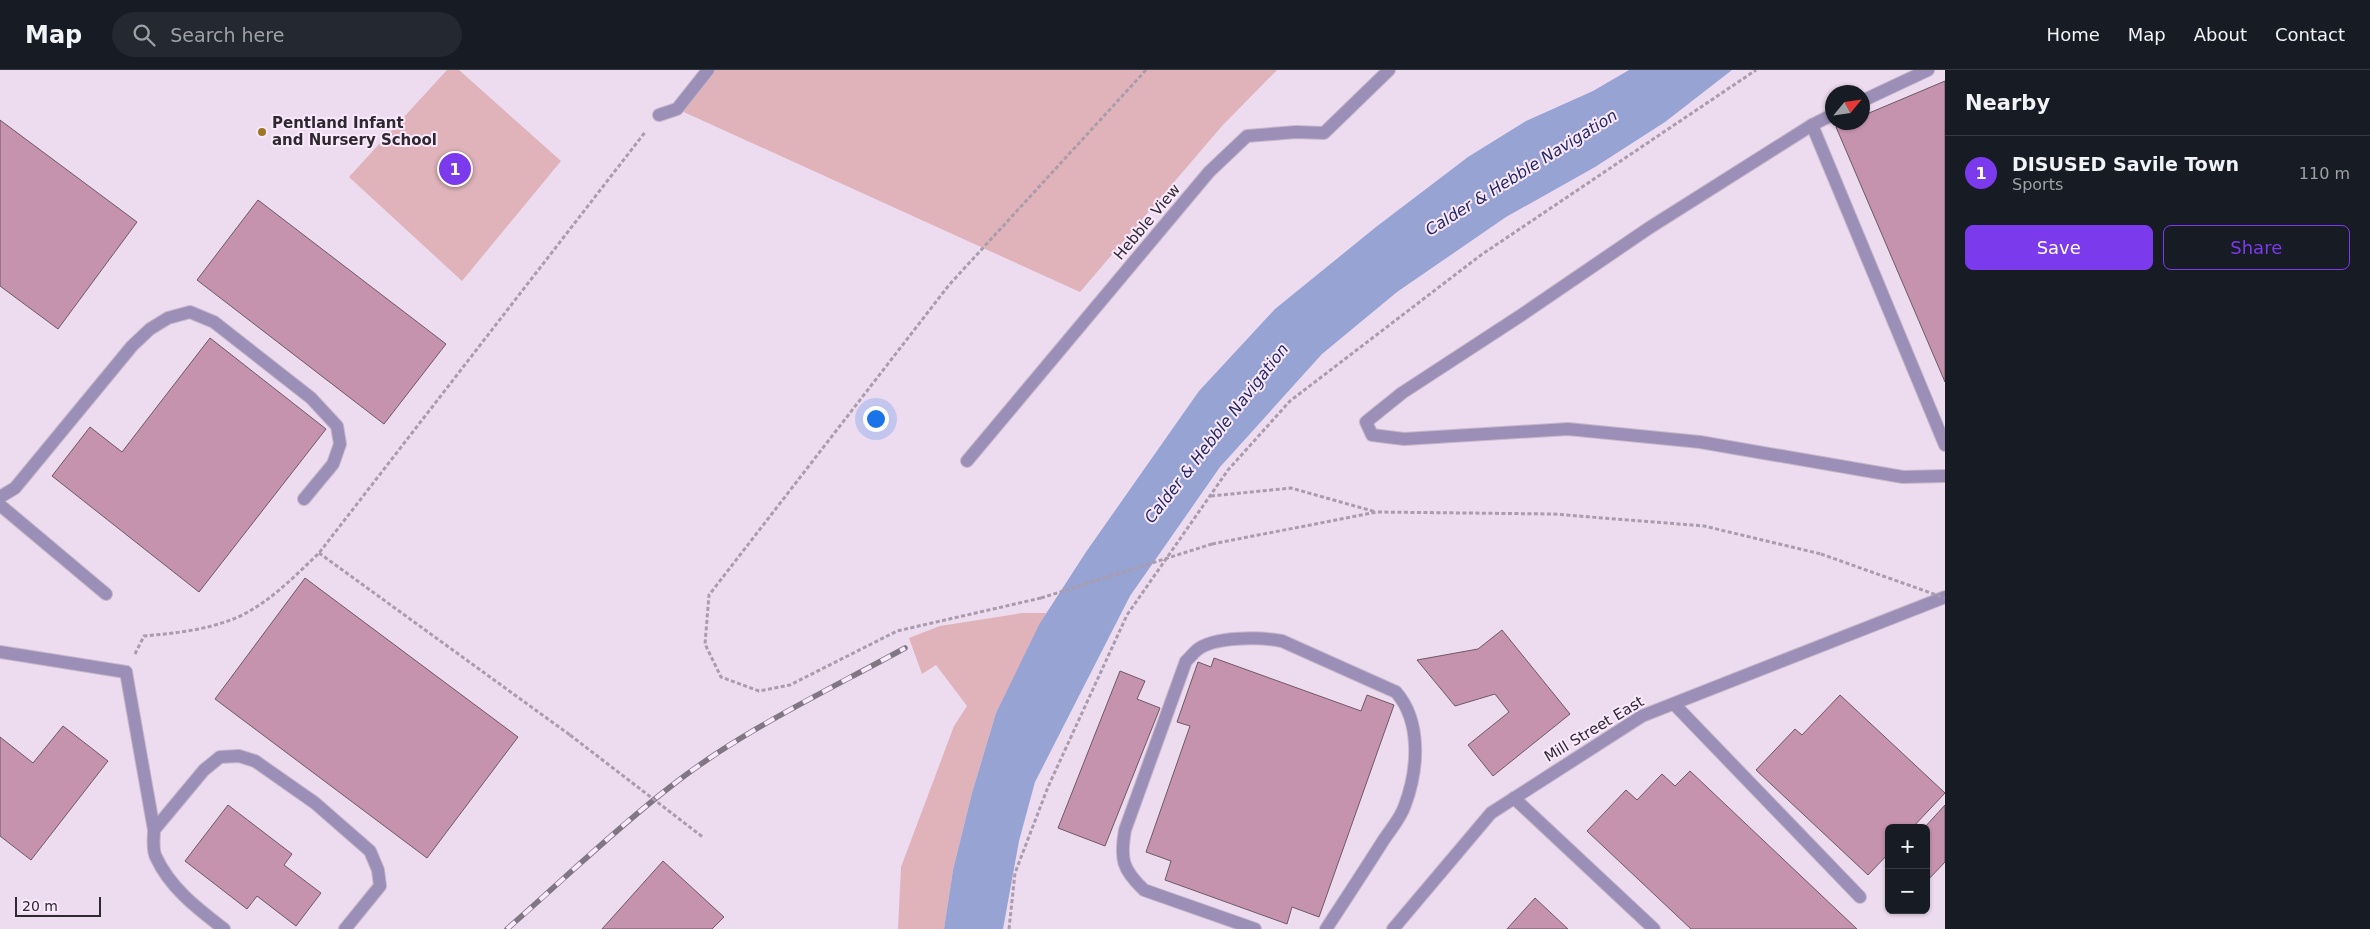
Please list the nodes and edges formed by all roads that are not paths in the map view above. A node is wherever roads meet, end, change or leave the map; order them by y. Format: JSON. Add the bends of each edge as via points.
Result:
{"nodes":[{"id":1,"x":708,"y":70,"type":"edge"},
{"id":2,"x":1389,"y":70,"type":"edge"},
{"id":3,"x":1928,"y":70,"type":"edge"},
{"id":4,"x":1870,"y":97,"type":"edge"},
{"id":5,"x":659,"y":115,"type":"road end"},
{"id":6,"x":1825,"y":118,"type":"edge"},
{"id":7,"x":1812,"y":125,"type":"junction"},
{"id":8,"x":1945,"y":445,"type":"edge"},
{"id":9,"x":968,"y":460,"type":"dead end"},
{"id":10,"x":1945,"y":476,"type":"edge"},
{"id":11,"x":0,"y":497,"type":"edge"},
{"id":12,"x":304,"y":499,"type":"dead end"},
{"id":13,"x":0,"y":505,"type":"edge"},
{"id":14,"x":106,"y":594,"type":"dead end"},
{"id":15,"x":1945,"y":598,"type":"edge"},
{"id":16,"x":0,"y":652,"type":"edge"},
{"id":17,"x":1674,"y":704,"type":"junction"},
{"id":18,"x":1514,"y":798,"type":"junction"},
{"id":19,"x":154,"y":830,"type":"junction"},
{"id":20,"x":1860,"y":897,"type":"dead end"},
{"id":21,"x":224,"y":929,"type":"edge"},
{"id":22,"x":345,"y":929,"type":"edge"},
{"id":23,"x":1255,"y":929,"type":"edge"},
{"id":24,"x":1326,"y":929,"type":"edge"},
{"id":25,"x":1393,"y":929,"type":"edge"},
{"id":26,"x":1654,"y":929,"type":"edge"}],
"edges":[{"from":1,"to":5,"type":"street","via":[[677,109]]},
{"from":2,"to":9,"type":"street","name":"Hebble View","via":[[1324,133],[1247,136],[1210,172]]},
{"from":3,"to":4,"type":"street"},
{"from":6,"to":7,"type":"street"},
{"from":7,"to":8,"type":"street"},
{"from":7,"to":10,"type":"street","via":[[1649,228],[1402,393],[1366,422],[1372,435],[1404,439],[1568,429],[1700,442],[1902,477]]},
{"from":11,"to":12,"type":"street","via":[[15,488],[132,346],[168,318],[190,312],[214,322],[310,398],[337,426],[340,444],[333,464]]},
{"from":13,"to":14,"type":"street"},
{"from":15,"to":17,"type":"street","name":"Mill Street East","via":[[1805,650]]},
{"from":16,"to":19,"type":"street","via":[[126,672]]},
{"from":17,"to":18,"type":"street","name":"Mill Street East","via":[[1642,716]]},
{"from":17,"to":20,"type":"street"},
{"from":18,"to":25,"type":"street","name":"Mill Street East","via":[[1491,813]]},
{"from":18,"to":26,"type":"street"},
{"from":19,"to":21,"type":"street","via":[[155,855],[177,888],[191,904]]},
{"from":19,"to":22,"type":"street","via":[[204,770],[220,757],[238,756],[255,761],[314,803],[370,851],[380,886]]},
{"from":23,"to":24,"type":"street","via":[[1144,890],[1132,878],[1121,851],[1125,830],[1186,661],[1206,644],[1266,638],[1282,641],[1396,692],[1411,718],[1415,742],[1405,807]]}]}
